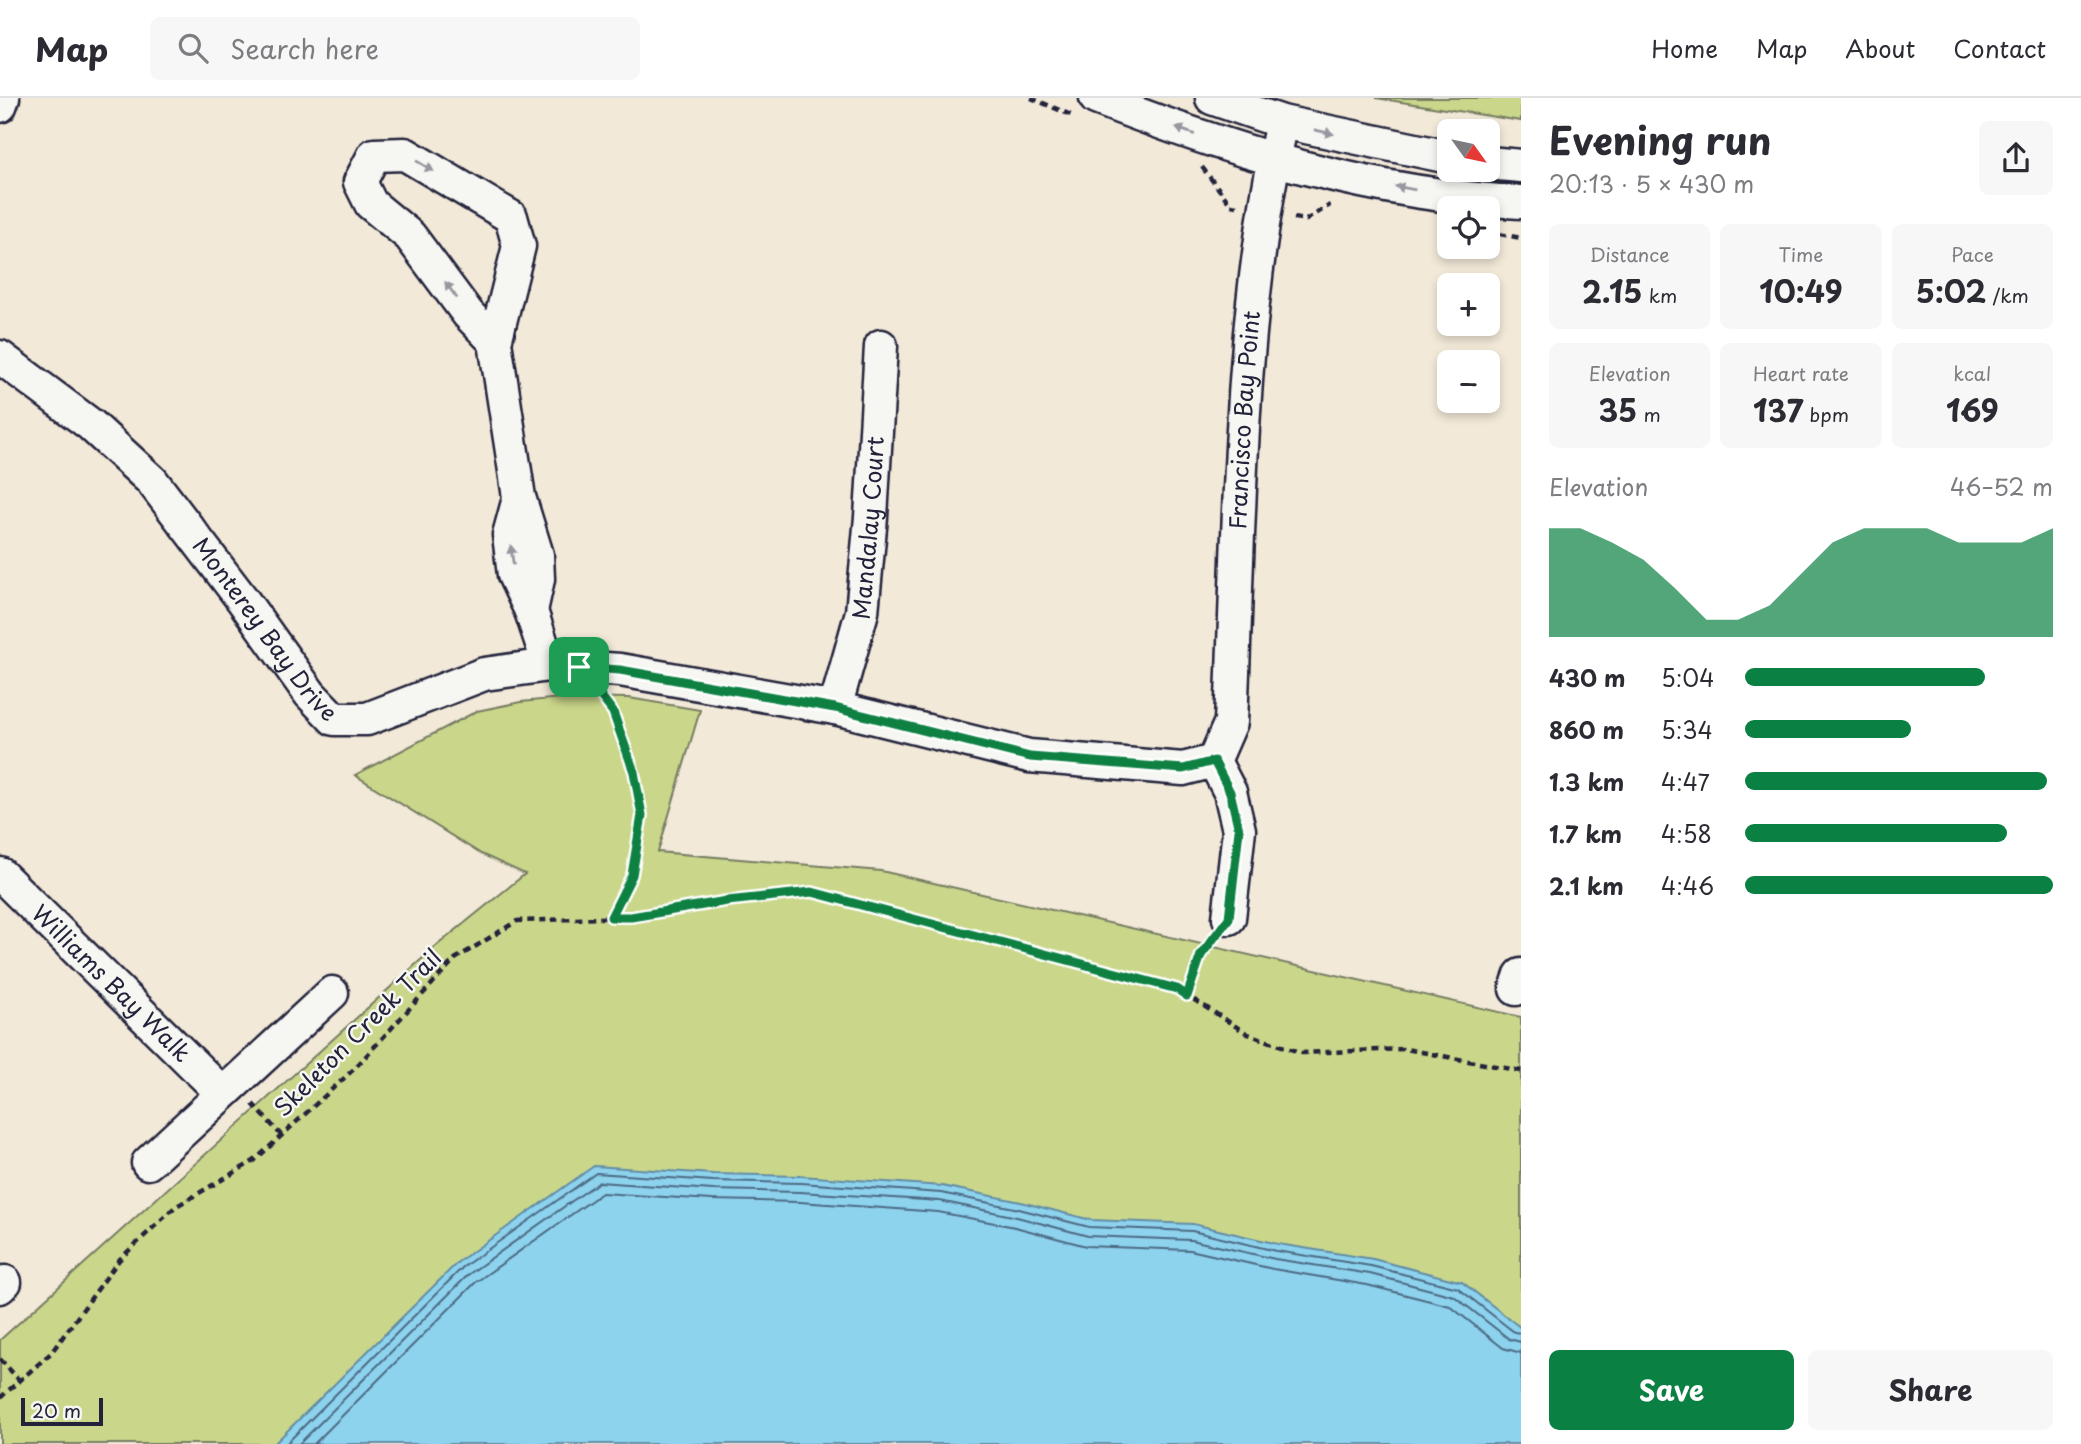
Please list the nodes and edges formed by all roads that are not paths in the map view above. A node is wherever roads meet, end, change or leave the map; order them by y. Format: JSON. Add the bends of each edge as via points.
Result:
{"nodes":[{"id":1,"x":3,"y":98,"type":"edge"},
{"id":2,"x":1097,"y":98,"type":"edge"},
{"id":3,"x":1212,"y":98,"type":"edge"},
{"id":4,"x":0,"y":106,"type":"edge"},
{"id":5,"x":1282,"y":121,"type":"junction"},
{"id":6,"x":1437,"y":153,"type":"edge"},
{"id":7,"x":1274,"y":159,"type":"junction"},
{"id":8,"x":1500,"y":164,"type":"edge"},
{"id":9,"x":1521,"y":166,"type":"edge"},
{"id":10,"x":1521,"y":202,"type":"edge"},
{"id":11,"x":495,"y":342,"type":"junction"},
{"id":12,"x":881,"y":346,"type":"dead end"},
{"id":13,"x":0,"y":357,"type":"edge"},
{"id":14,"x":564,"y":666,"type":"junction"},
{"id":15,"x":835,"y":708,"type":"junction"},
{"id":16,"x":1214,"y":761,"type":"junction"},
{"id":17,"x":0,"y":874,"type":"edge"},
{"id":18,"x":1229,"y":918,"type":"road end"},
{"id":19,"x":332,"y":993,"type":"dead end"},
{"id":20,"x":228,"y":1088,"type":"junction"},
{"id":21,"x":148,"y":1163,"type":"dead end"}],
"edges":[{"from":1,"to":4,"type":"street"},
{"from":7,"to":2,"type":"street","one_way":true},
{"from":3,"to":5,"type":"street"},
{"from":5,"to":6,"type":"street","one_way":true},
{"from":5,"to":7,"type":"street","name":"Francisco Bay Point"},
{"from":10,"to":7,"type":"street","one_way":true,"via":[[1430,193]]},
{"from":7,"to":16,"type":"street","name":"Francisco Bay Point","via":[[1247,347],[1231,722]]},
{"from":8,"to":9,"type":"street"},
{"from":11,"to":11,"type":"street","one_way":true,"via":[[468,314],[410,236],[371,204],[360,182],[374,155],[405,155],[511,217],[519,246]]},
{"from":11,"to":14,"type":"street","via":[[519,497],[537,555],[538,579],[531,611]]},
{"from":12,"to":15,"type":"street","name":"Mandalay Court","via":[[862,612]]},
{"from":13,"to":14,"type":"street","name":"Monterey Bay Drive","via":[[91,425],[152,481],[310,694],[334,719],[367,719],[484,674]]},
{"from":14,"to":15,"type":"street","name":"Monterey Bay Drive","via":[[620,670]]},
{"from":15,"to":16,"type":"street","name":"Monterey Bay Drive","via":[[1030,757],[1183,769]]},
{"from":16,"to":18,"type":"street","via":[[1230,792],[1239,830]]},
{"from":17,"to":20,"type":"street","name":"Williams Bay Walk"},
{"from":19,"to":20,"type":"street"},
{"from":20,"to":21,"type":"street"}]}
